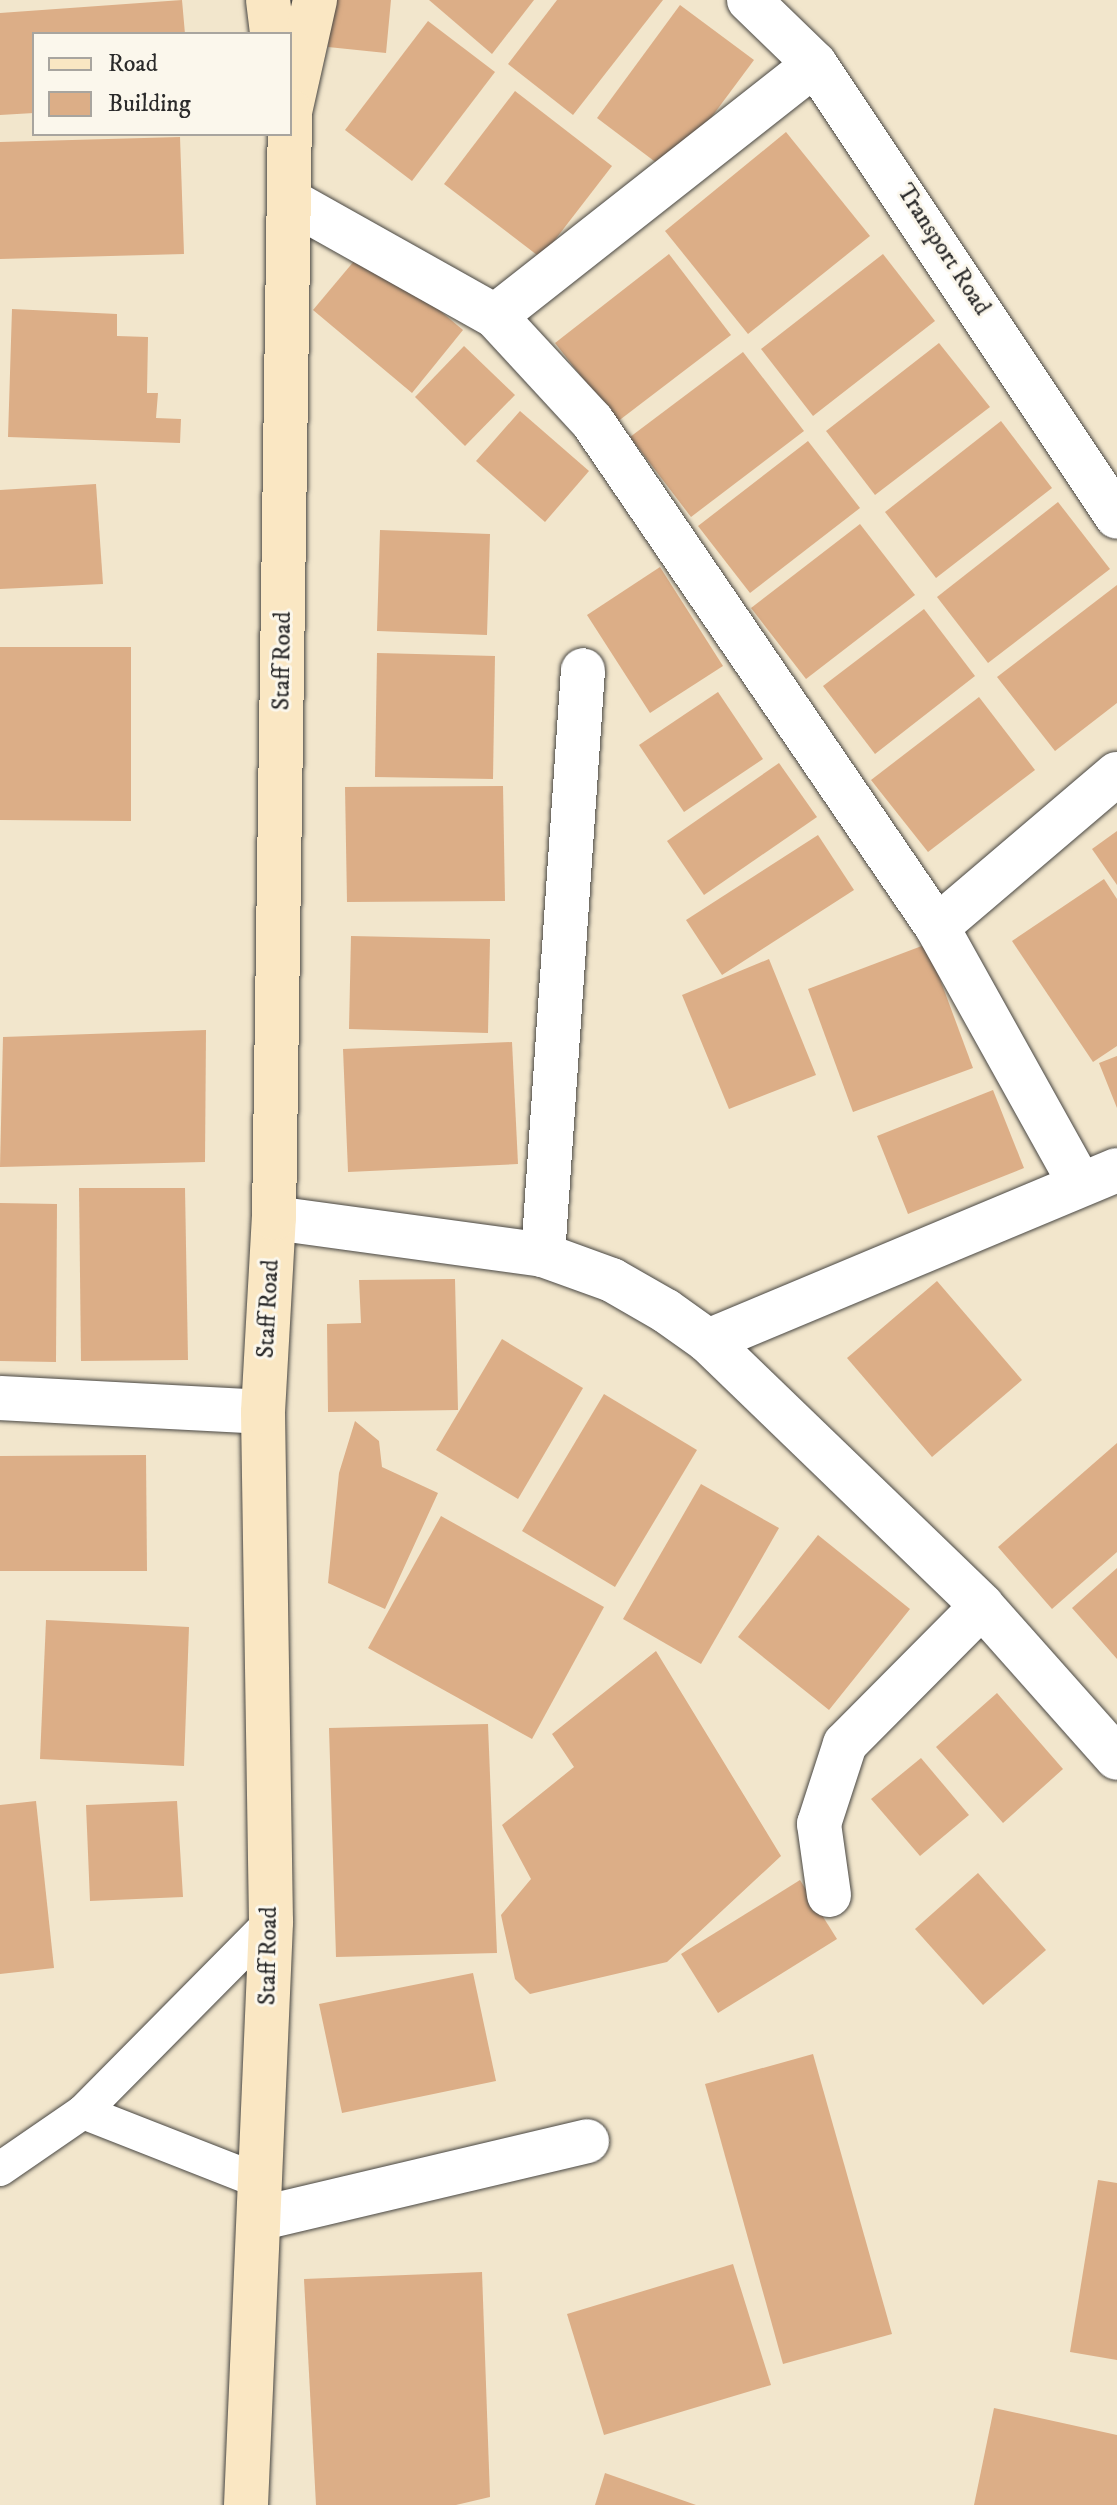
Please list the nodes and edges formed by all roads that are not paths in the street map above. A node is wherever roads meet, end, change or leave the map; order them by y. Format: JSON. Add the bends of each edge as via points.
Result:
{"nodes":[{"id":1,"x":268,"y":0,"type":"edge"},
{"id":2,"x":315,"y":0,"type":"edge"},
{"id":3,"x":749,"y":0,"type":"edge"},
{"id":4,"x":272,"y":32,"type":"edge"},
{"id":5,"x":815,"y":64,"type":"junction"},
{"id":6,"x":292,"y":103,"type":"edge"},
{"id":7,"x":290,"y":136,"type":"edge"},
{"id":8,"x":290,"y":201,"type":"junction"},
{"id":9,"x":495,"y":316,"type":"junction"},
{"id":10,"x":1117,"y":517,"type":"edge"},
{"id":11,"x":583,"y":670,"type":"dead end"},
{"id":12,"x":1117,"y":774,"type":"edge"},
{"id":13,"x":937,"y":927,"type":"junction"},
{"id":14,"x":1099,"y":1177,"type":"edge"},
{"id":15,"x":274,"y":1218,"type":"junction"},
{"id":16,"x":543,"y":1255,"type":"junction"},
{"id":17,"x":708,"y":1341,"type":"junction"},
{"id":18,"x":0,"y":1398,"type":"edge"},
{"id":19,"x":263,"y":1412,"type":"junction"},
{"id":20,"x":982,"y":1606,"type":"junction"},
{"id":21,"x":1117,"y":1758,"type":"edge"},
{"id":22,"x":829,"y":1895,"type":"dead end"},
{"id":23,"x":271,"y":1922,"type":"junction"},
{"id":24,"x":83,"y":2112,"type":"junction"},
{"id":25,"x":587,"y":2141,"type":"dead end"},
{"id":26,"x":0,"y":2169,"type":"edge"},
{"id":27,"x":262,"y":2200,"type":"junction"},
{"id":28,"x":246,"y":2505,"type":"edge"}],
"edges":[{"from":1,"to":4,"type":"main road"},
{"from":2,"to":6,"type":"main road","name":"Staff Road"},
{"from":3,"to":5,"type":"street","name":"Transport Road"},
{"from":5,"to":9,"type":"street"},
{"from":5,"to":10,"type":"street","name":"Transport Road"},
{"from":7,"to":8,"type":"main road","name":"Staff Road"},
{"from":8,"to":9,"type":"street"},
{"from":8,"to":15,"type":"main road","name":"Staff Road"},
{"from":9,"to":13,"type":"street","via":[[592,421]]},
{"from":11,"to":16,"type":"street"},
{"from":12,"to":13,"type":"street"},
{"from":13,"to":14,"type":"street"},
{"from":14,"to":17,"type":"street"},
{"from":15,"to":16,"type":"street"},
{"from":15,"to":19,"type":"main road","name":"Staff Road"},
{"from":16,"to":17,"type":"street","via":[[612,1280]]},
{"from":17,"to":20,"type":"street"},
{"from":18,"to":19,"type":"street"},
{"from":19,"to":23,"type":"main road","name":"Staff Road"},
{"from":20,"to":21,"type":"street"},
{"from":20,"to":22,"type":"street","via":[[845,1744],[819,1824]]},
{"from":23,"to":24,"type":"lane"},
{"from":23,"to":27,"type":"main road","name":"Staff Road"},
{"from":24,"to":26,"type":"lane"},
{"from":24,"to":27,"type":"lane"},
{"from":25,"to":27,"type":"street"},
{"from":27,"to":28,"type":"main road","name":"Staff Road"}]}
